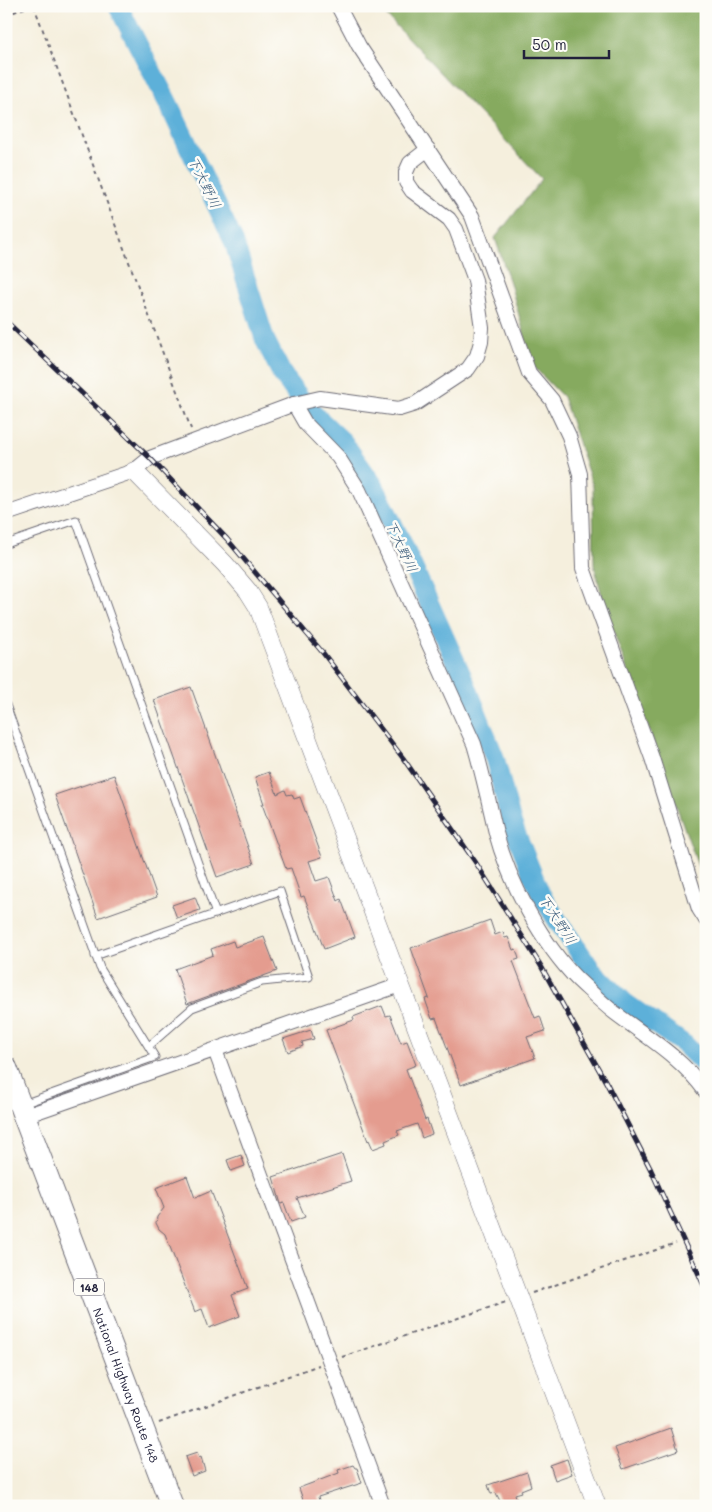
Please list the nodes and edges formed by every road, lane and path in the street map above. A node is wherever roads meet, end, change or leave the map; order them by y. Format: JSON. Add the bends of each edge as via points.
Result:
{"nodes":[{"id":1,"x":30,"y":6,"type":"edge"},
{"id":2,"x":34,"y":6,"type":"edge"},
{"id":3,"x":338,"y":6,"type":"edge"},
{"id":4,"x":703,"y":6,"type":"edge"},
{"id":5,"x":706,"y":9,"type":"edge"},
{"id":6,"x":6,"y":15,"type":"edge"},
{"id":7,"x":428,"y":149,"type":"junction"},
{"id":8,"x":294,"y":404,"type":"junction"},
{"id":9,"x":195,"y":440,"type":"junction"},
{"id":10,"x":134,"y":471,"type":"junction"},
{"id":11,"x":6,"y":514,"type":"edge"},
{"id":12,"x":6,"y":544,"type":"edge"},
{"id":13,"x":6,"y":705,"type":"edge"},
{"id":14,"x":216,"y":914,"type":"junction"},
{"id":15,"x":706,"y":920,"type":"edge"},
{"id":16,"x":94,"y":956,"type":"junction"},
{"id":17,"x":400,"y":985,"type":"junction"},
{"id":18,"x":149,"y":1046,"type":"junction"},
{"id":19,"x":215,"y":1050,"type":"junction"},
{"id":20,"x":6,"y":1068,"type":"edge"},
{"id":21,"x":706,"y":1092,"type":"edge"},
{"id":22,"x":22,"y":1111,"type":"junction"},
{"id":23,"x":676,"y":1243,"type":"dead end"},
{"id":24,"x":518,"y":1298,"type":"junction"},
{"id":25,"x":172,"y":1506,"type":"edge"},
{"id":26,"x":382,"y":1506,"type":"edge"},
{"id":27,"x":597,"y":1506,"type":"edge"}],
"edges":[{"from":1,"to":6,"type":"path"},
{"from":2,"to":9,"type":"path"},
{"from":3,"to":7,"type":"street","via":[[359,46]]},
{"from":4,"to":5,"type":"path"},
{"from":7,"to":8,"type":"street","via":[[410,163],[406,182],[456,229],[475,280],[482,328],[476,356],[468,369],[415,404],[399,409],[320,398]]},
{"from":7,"to":15,"type":"street","via":[[472,216],[529,372],[552,400],[568,436],[580,474],[583,568],[652,758],[699,909]]},
{"from":8,"to":9,"type":"street"},
{"from":8,"to":21,"type":"street","via":[[305,423],[338,457],[359,490],[474,744],[500,843],[515,883],[542,936],[577,978],[614,1012],[684,1065]]},
{"from":9,"to":10,"type":"street","via":[[150,458]]},
{"from":10,"to":11,"type":"street"},
{"from":10,"to":17,"type":"street","via":[[225,564],[258,607]]},
{"from":12,"to":14,"type":"lane","via":[[76,520]]},
{"from":13,"to":16,"type":"lane"},
{"from":14,"to":16,"type":"lane"},
{"from":14,"to":18,"type":"lane","via":[[280,891],[310,977],[262,982],[192,1008]]},
{"from":16,"to":18,"type":"lane"},
{"from":17,"to":19,"type":"street"},
{"from":17,"to":24,"type":"street"},
{"from":18,"to":22,"type":"lane","via":[[155,1058]]},
{"from":19,"to":22,"type":"street"},
{"from":19,"to":26,"type":"street"},
{"from":20,"to":22,"type":"highway","name":"National Highway Route 148","number":"148"},
{"from":22,"to":25,"type":"highway","name":"National Highway Route 148","number":"148"},
{"from":23,"to":24,"type":"path"},
{"from":24,"to":27,"type":"street"}]}
